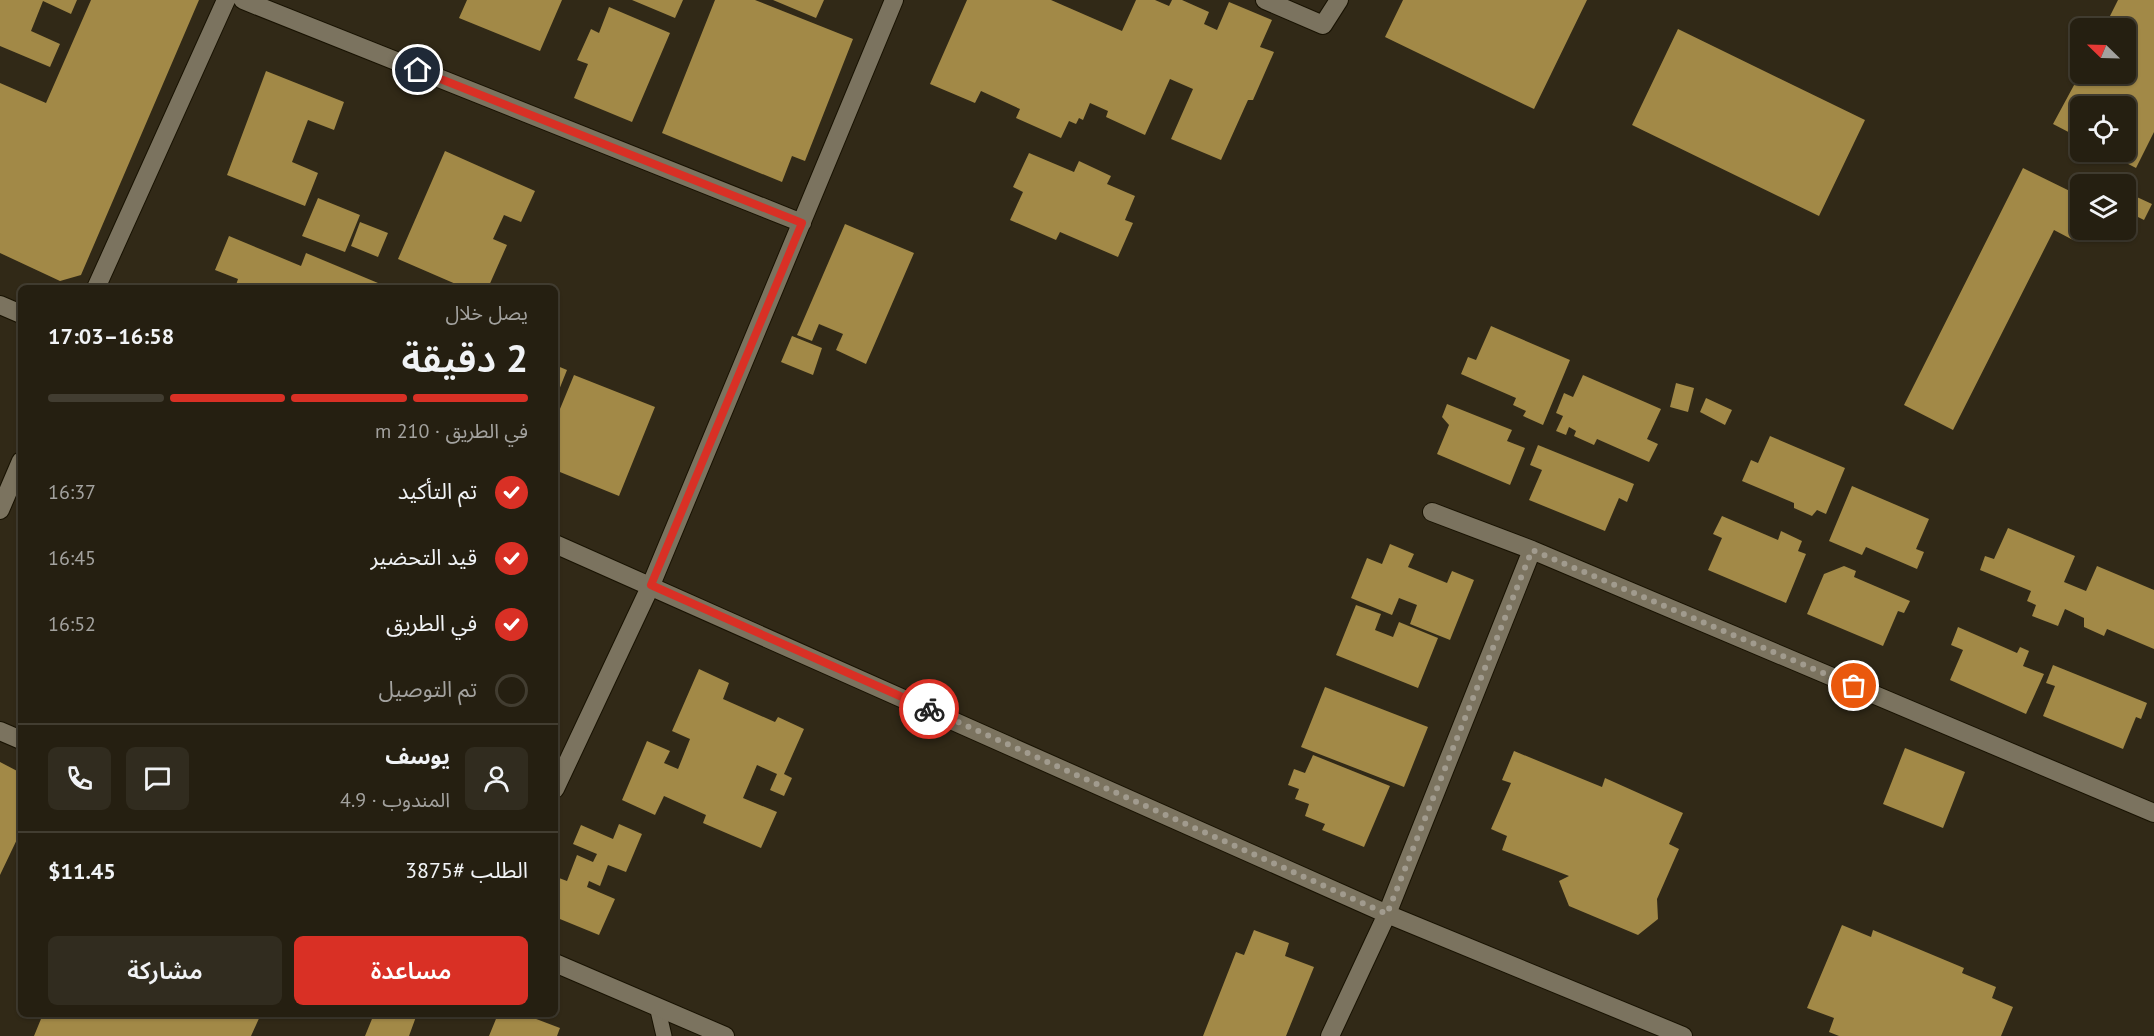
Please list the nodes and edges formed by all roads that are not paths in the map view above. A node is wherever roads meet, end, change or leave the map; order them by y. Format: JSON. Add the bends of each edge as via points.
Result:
{"nodes":[{"id":1,"x":226,"y":0,"type":"edge"},
{"id":2,"x":243,"y":0,"type":"edge"},
{"id":3,"x":894,"y":0,"type":"edge"},
{"id":4,"x":1265,"y":0,"type":"edge"},
{"id":5,"x":1339,"y":0,"type":"edge"},
{"id":6,"x":802,"y":223,"type":"junction"},
{"id":7,"x":97,"y":285,"type":"edge"},
{"id":8,"x":0,"y":305,"type":"edge"},
{"id":9,"x":18,"y":313,"type":"edge"},
{"id":10,"x":18,"y":468,"type":"edge"},
{"id":11,"x":0,"y":510,"type":"edge"},
{"id":12,"x":1432,"y":512,"type":"dead end"},
{"id":13,"x":558,"y":545,"type":"edge"},
{"id":14,"x":1532,"y":550,"type":"junction"},
{"id":15,"x":651,"y":585,"type":"junction"},
{"id":16,"x":0,"y":731,"type":"edge"},
{"id":17,"x":18,"y":739,"type":"edge"},
{"id":18,"x":558,"y":783,"type":"edge"},
{"id":19,"x":2154,"y":813,"type":"edge"},
{"id":20,"x":1387,"y":914,"type":"junction"},
{"id":21,"x":558,"y":964,"type":"edge"},
{"id":22,"x":657,"y":1006,"type":"junction"},
{"id":23,"x":664,"y":1036,"type":"edge"},
{"id":24,"x":725,"y":1036,"type":"edge"},
{"id":25,"x":1330,"y":1036,"type":"edge"},
{"id":26,"x":1683,"y":1036,"type":"edge"}],
"edges":[{"from":1,"to":7,"type":"street"},
{"from":2,"to":6,"type":"street"},
{"from":3,"to":6,"type":"street"},
{"from":4,"to":5,"type":"street","via":[[1323,25]]},
{"from":6,"to":15,"type":"street"},
{"from":8,"to":9,"type":"street"},
{"from":10,"to":11,"type":"street"},
{"from":12,"to":14,"type":"street"},
{"from":13,"to":15,"type":"street"},
{"from":14,"to":19,"type":"street"},
{"from":14,"to":20,"type":"street"},
{"from":15,"to":18,"type":"street"},
{"from":15,"to":20,"type":"street"},
{"from":16,"to":17,"type":"street"},
{"from":20,"to":25,"type":"street"},
{"from":20,"to":26,"type":"street"},
{"from":21,"to":22,"type":"street"},
{"from":22,"to":23,"type":"lane"},
{"from":22,"to":24,"type":"street"}]}
